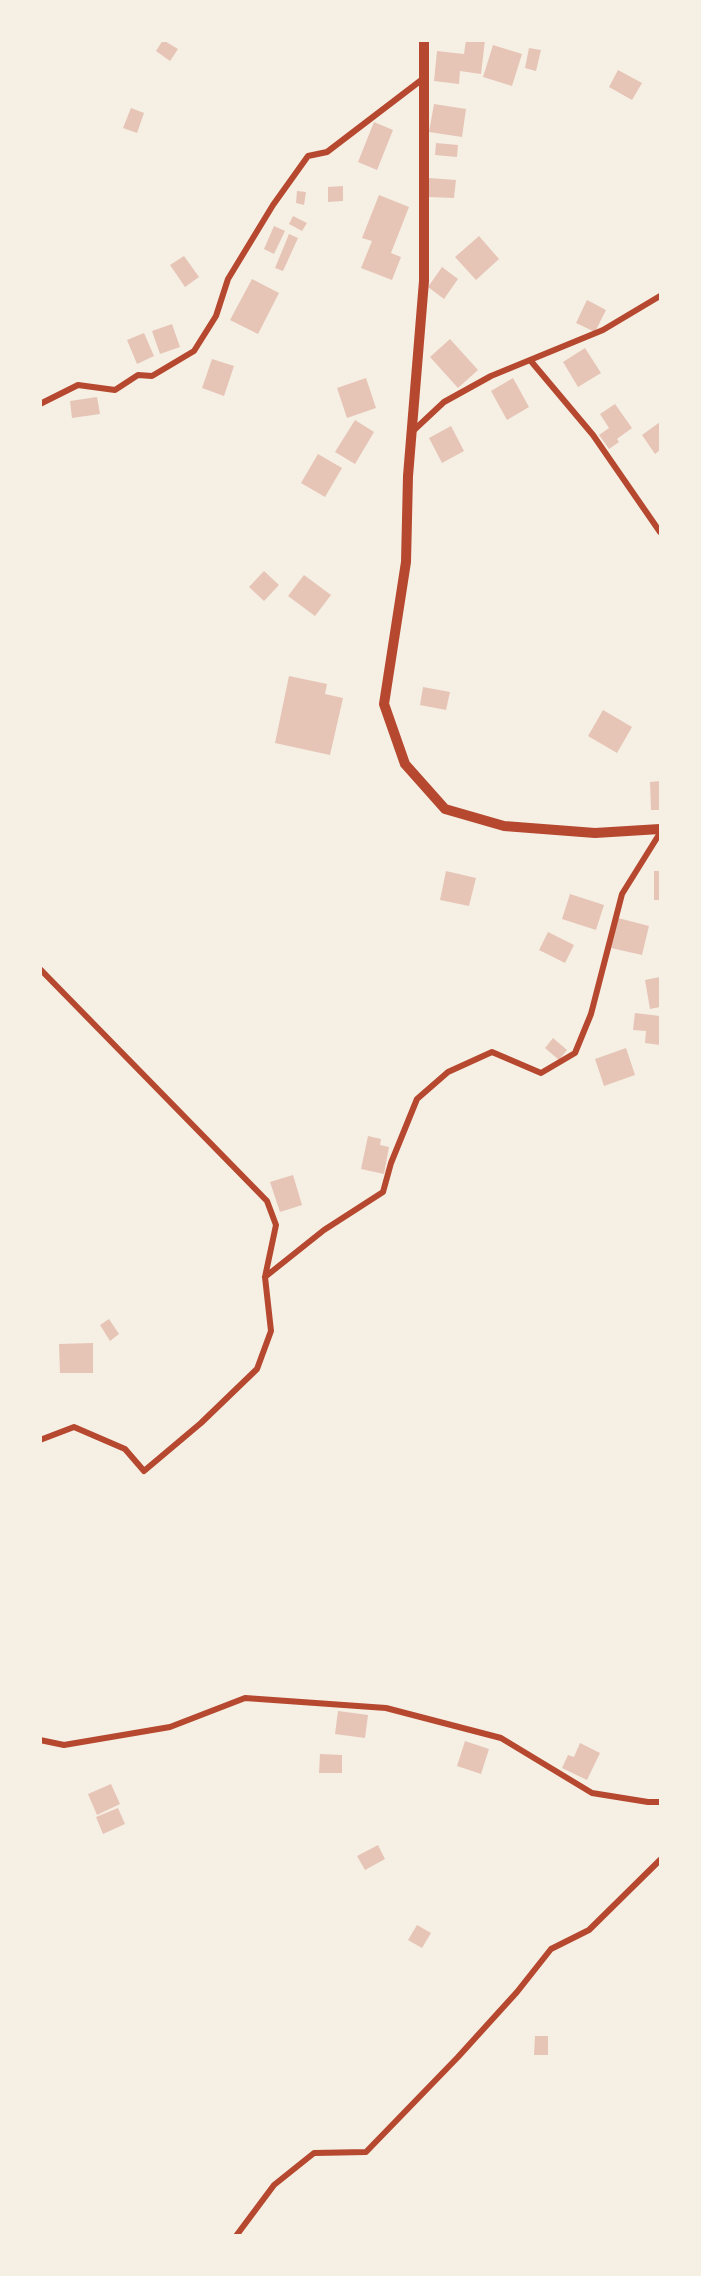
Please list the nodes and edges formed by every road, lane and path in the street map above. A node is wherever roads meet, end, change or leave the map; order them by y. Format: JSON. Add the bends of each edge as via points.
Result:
{"nodes":[{"id":1,"x":424,"y":40,"type":"edge"},
{"id":2,"x":424,"y":78,"type":"junction"},
{"id":3,"x":660,"y":296,"type":"edge"},
{"id":4,"x":530,"y":360,"type":"junction"},
{"id":5,"x":40,"y":404,"type":"edge"},
{"id":6,"x":411,"y":433,"type":"junction"},
{"id":7,"x":660,"y":532,"type":"edge"},
{"id":8,"x":660,"y":831,"type":"edge"},
{"id":9,"x":40,"y":969,"type":"edge"},
{"id":10,"x":265,"y":1277,"type":"junction"},
{"id":11,"x":40,"y":1440,"type":"edge"},
{"id":12,"x":40,"y":1740,"type":"edge"},
{"id":13,"x":660,"y":1802,"type":"edge"},
{"id":14,"x":660,"y":1860,"type":"edge"},
{"id":15,"x":236,"y":2235,"type":"edge"}],
"edges":[{"from":1,"to":2,"type":"main road"},
{"from":2,"to":5,"type":"street","via":[[327,152],[308,156],[228,279],[216,316],[194,351],[152,376],[138,375],[115,390],[78,385]]},
{"from":2,"to":6,"type":"main road","via":[[424,281]]},
{"from":3,"to":4,"type":"street","via":[[603,330]]},
{"from":4,"to":6,"type":"street","via":[[444,402]]},
{"from":4,"to":7,"type":"street","via":[[593,435]]},
{"from":6,"to":8,"type":"main road","via":[[406,562],[384,704],[405,764],[445,809],[504,826],[595,833]]},
{"from":8,"to":10,"type":"street","via":[[622,894],[591,1014],[575,1053],[541,1073],[492,1052],[448,1072],[417,1099],[383,1192],[324,1230]]},
{"from":9,"to":10,"type":"street","via":[[267,1201],[276,1225]]},
{"from":10,"to":11,"type":"street","via":[[270,1331],[257,1369],[144,1471],[126,1449],[74,1427]]},
{"from":12,"to":13,"type":"street","via":[[64,1745],[170,1727],[246,1698],[386,1708],[501,1738],[592,1793]]},
{"from":14,"to":15,"type":"street","via":[[590,1930],[550,1949],[517,1992],[366,2152],[314,2153],[274,2186]]}]}
